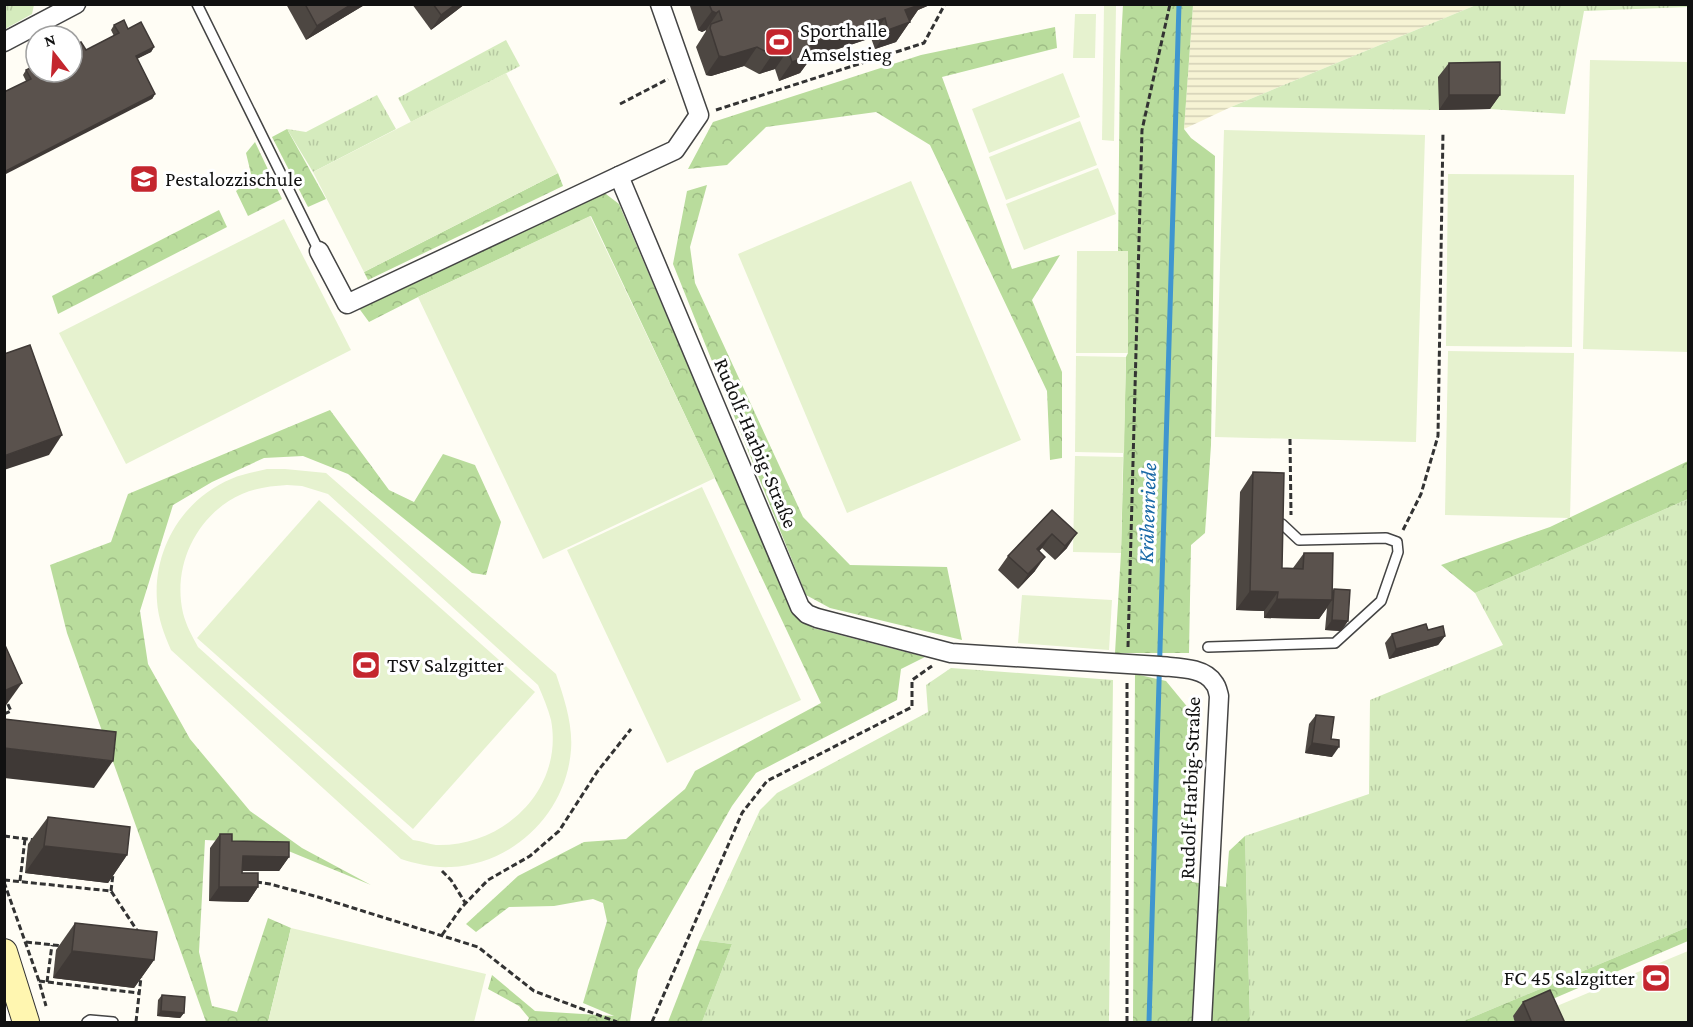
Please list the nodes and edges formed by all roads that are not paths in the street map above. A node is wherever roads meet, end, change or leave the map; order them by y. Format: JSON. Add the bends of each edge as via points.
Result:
{"nodes":[{"id":1,"x":76,"y":4,"type":"edge"},
{"id":2,"x":197,"y":4,"type":"edge"},
{"id":3,"x":660,"y":4,"type":"edge"},
{"id":4,"x":52,"y":10,"type":"edge"},
{"id":5,"x":4,"y":42,"type":"edge"},
{"id":6,"x":619,"y":176,"type":"junction"},
{"id":7,"x":319,"y":251,"type":"joint"},
{"id":8,"x":1282,"y":524,"type":"edge"},
{"id":9,"x":1208,"y":647,"type":"dead end"},
{"id":10,"x":15,"y":947,"type":"edge"},
{"id":11,"x":26,"y":1023,"type":"edge"},
{"id":12,"x":87,"y":1023,"type":"edge"},
{"id":13,"x":113,"y":1023,"type":"edge"},
{"id":14,"x":1202,"y":1023,"type":"edge"}],
"edges":[{"from":1,"to":4,"type":"street"},
{"from":2,"to":7,"type":"lane"},
{"from":3,"to":6,"type":"street","via":[[699,115],[675,150]]},
{"from":4,"to":5,"type":"street"},
{"from":6,"to":7,"type":"street","via":[[347,304]]},
{"from":6,"to":14,"type":"street","name":"Rudolf-Harbig-Straße","via":[[800,607],[807,614],[951,652],[1179,668],[1207,675],[1215,683],[1219,696]]},
{"from":8,"to":9,"type":"lane","via":[[1299,540],[1386,538],[1397,542],[1398,552],[1381,602],[1335,643]]},
{"from":10,"to":11,"type":"street"},
{"from":12,"to":13,"type":"lane"}]}
